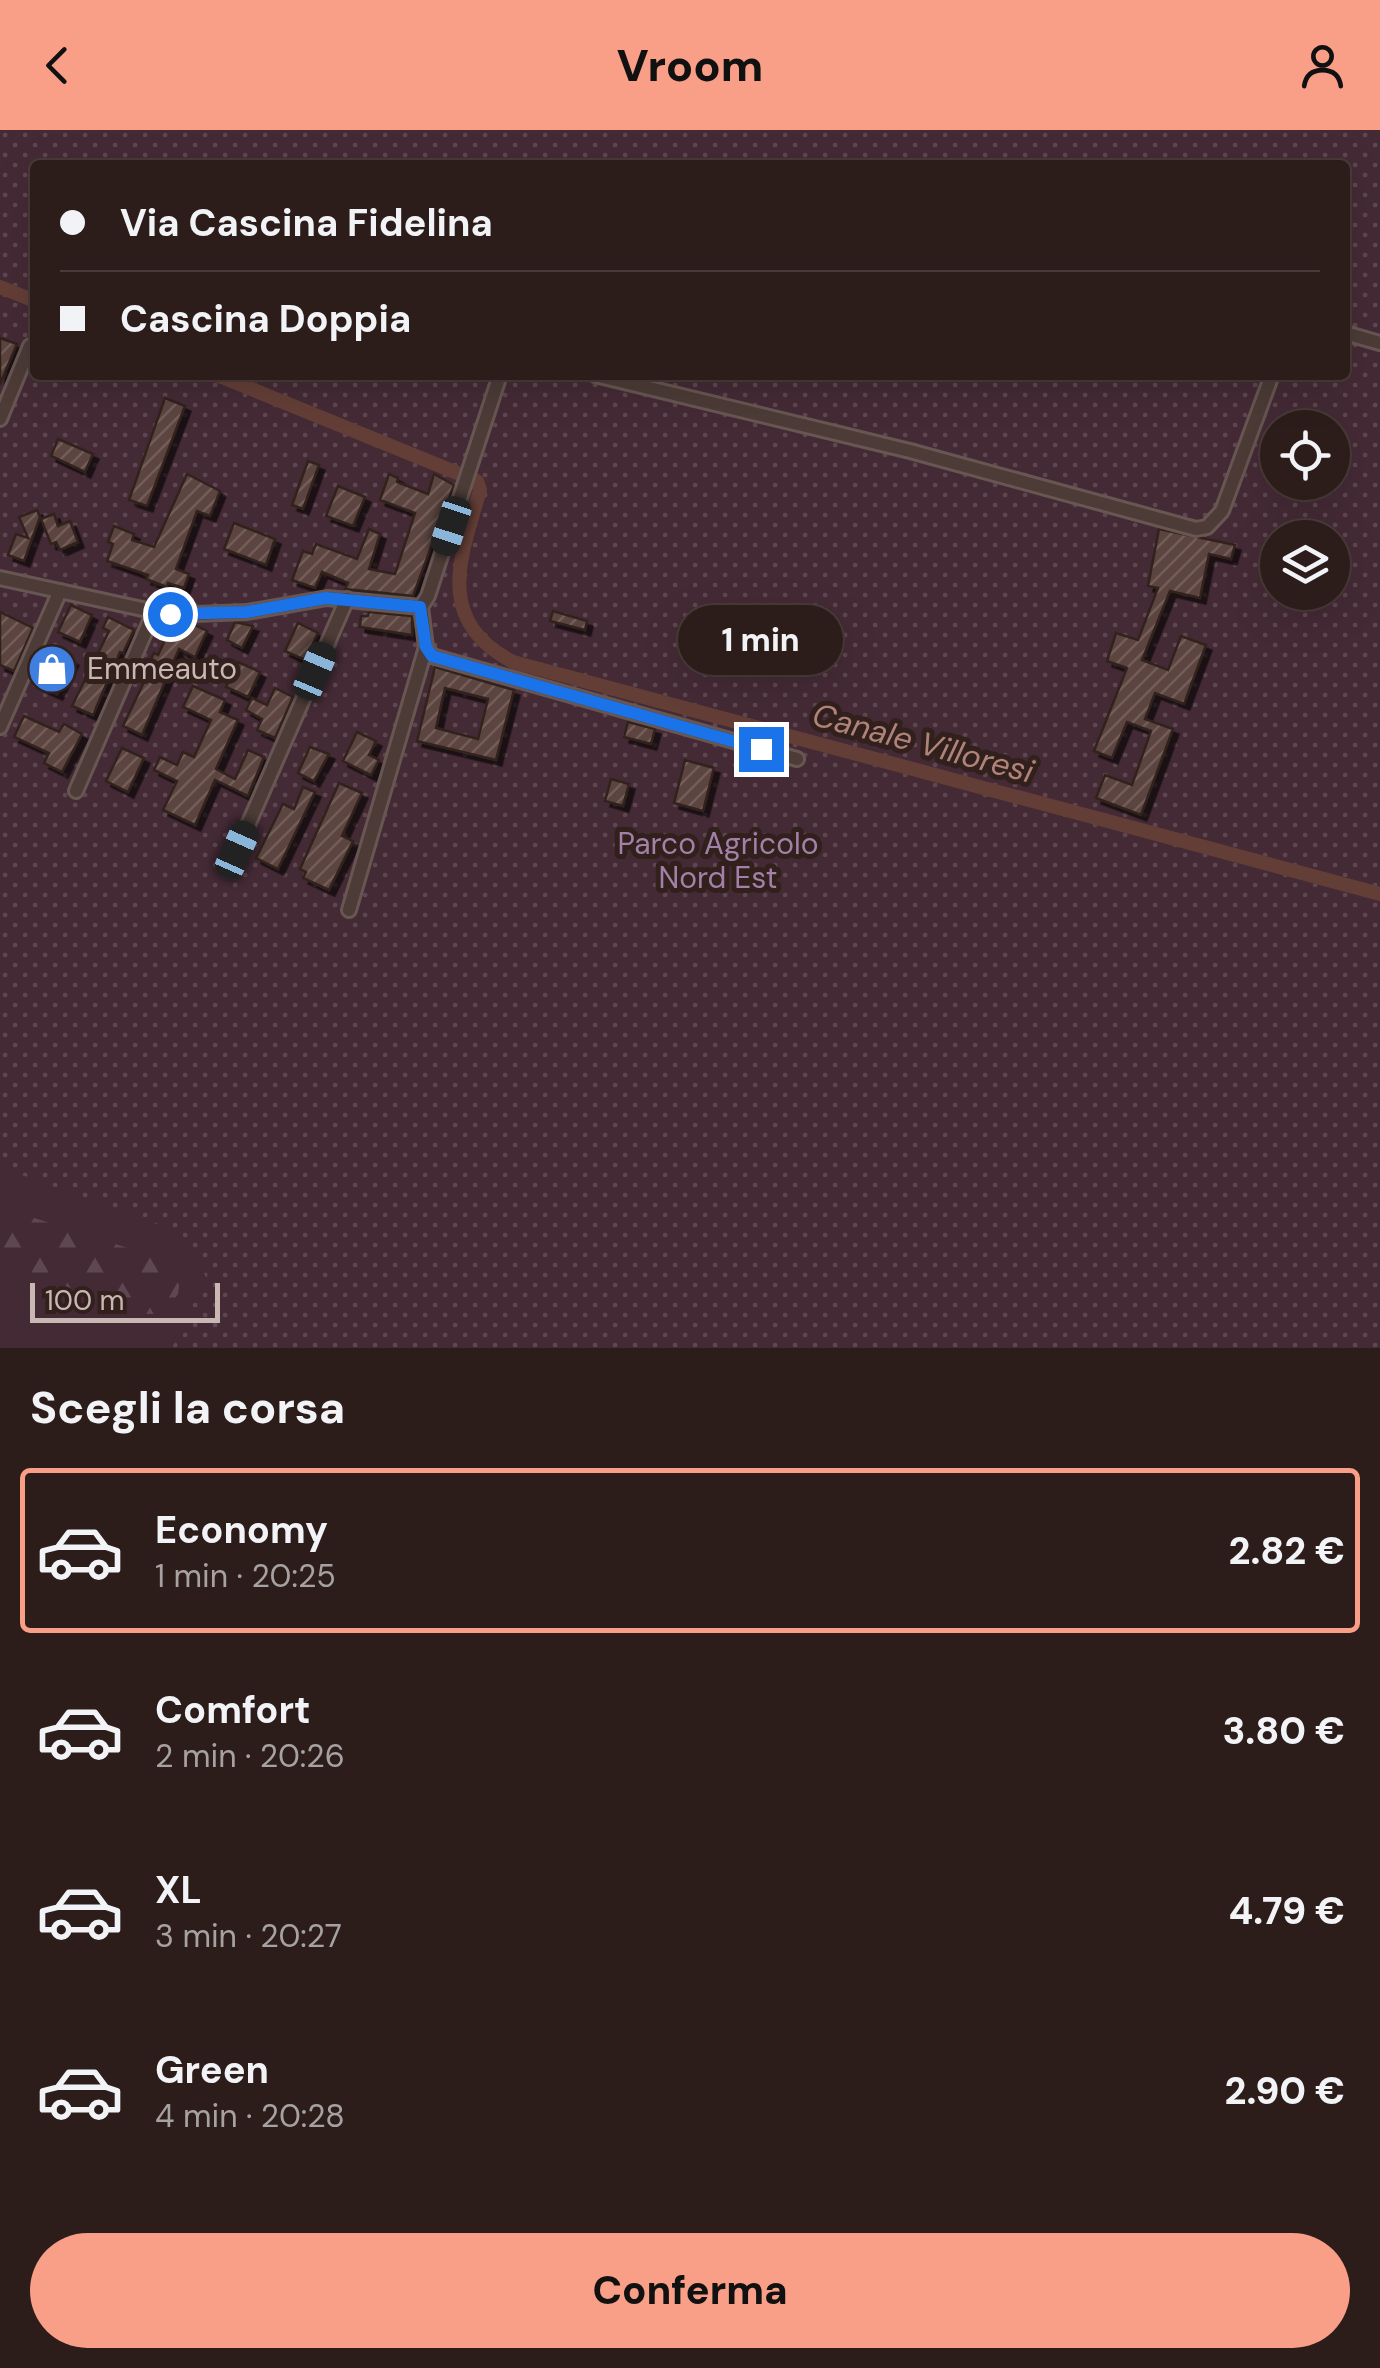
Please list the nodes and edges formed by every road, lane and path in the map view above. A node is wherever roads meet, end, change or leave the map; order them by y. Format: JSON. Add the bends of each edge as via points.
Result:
{"nodes":[{"id":1,"x":1350,"y":334,"type":"edge"},
{"id":2,"x":1380,"y":343,"type":"edge"},
{"id":3,"x":30,"y":346,"type":"dead end"},
{"id":4,"x":498,"y":380,"type":"edge"},
{"id":5,"x":617,"y":380,"type":"edge"},
{"id":6,"x":1270,"y":380,"type":"edge"},
{"id":7,"x":0,"y":419,"type":"edge"},
{"id":8,"x":0,"y":578,"type":"edge"},
{"id":9,"x":60,"y":591,"type":"junction"},
{"id":10,"x":346,"y":600,"type":"junction"},
{"id":11,"x":420,"y":607,"type":"junction"},
{"id":12,"x":154,"y":612,"type":"junction"},
{"id":13,"x":426,"y":647,"type":"junction"},
{"id":14,"x":0,"y":728,"type":"edge"},
{"id":15,"x":797,"y":759,"type":"dead end"},
{"id":16,"x":76,"y":791,"type":"dead end"},
{"id":17,"x":237,"y":850,"type":"dead end"},
{"id":18,"x":349,"y":910,"type":"dead end"}],
"edges":[{"from":1,"to":2,"type":"street"},
{"from":3,"to":7,"type":"street"},
{"from":4,"to":11,"type":"street"},
{"from":5,"to":6,"type":"street","via":[[1196,530],[1222,510]]},
{"from":8,"to":9,"type":"street"},
{"from":9,"to":12,"type":"street"},
{"from":9,"to":14,"type":"street"},
{"from":10,"to":11,"type":"street"},
{"from":10,"to":12,"type":"street","via":[[221,614]]},
{"from":10,"to":17,"type":"street"},
{"from":11,"to":13,"type":"street"},
{"from":12,"to":16,"type":"street"},
{"from":13,"to":15,"type":"street","via":[[432,656]]},
{"from":13,"to":18,"type":"street"}]}
